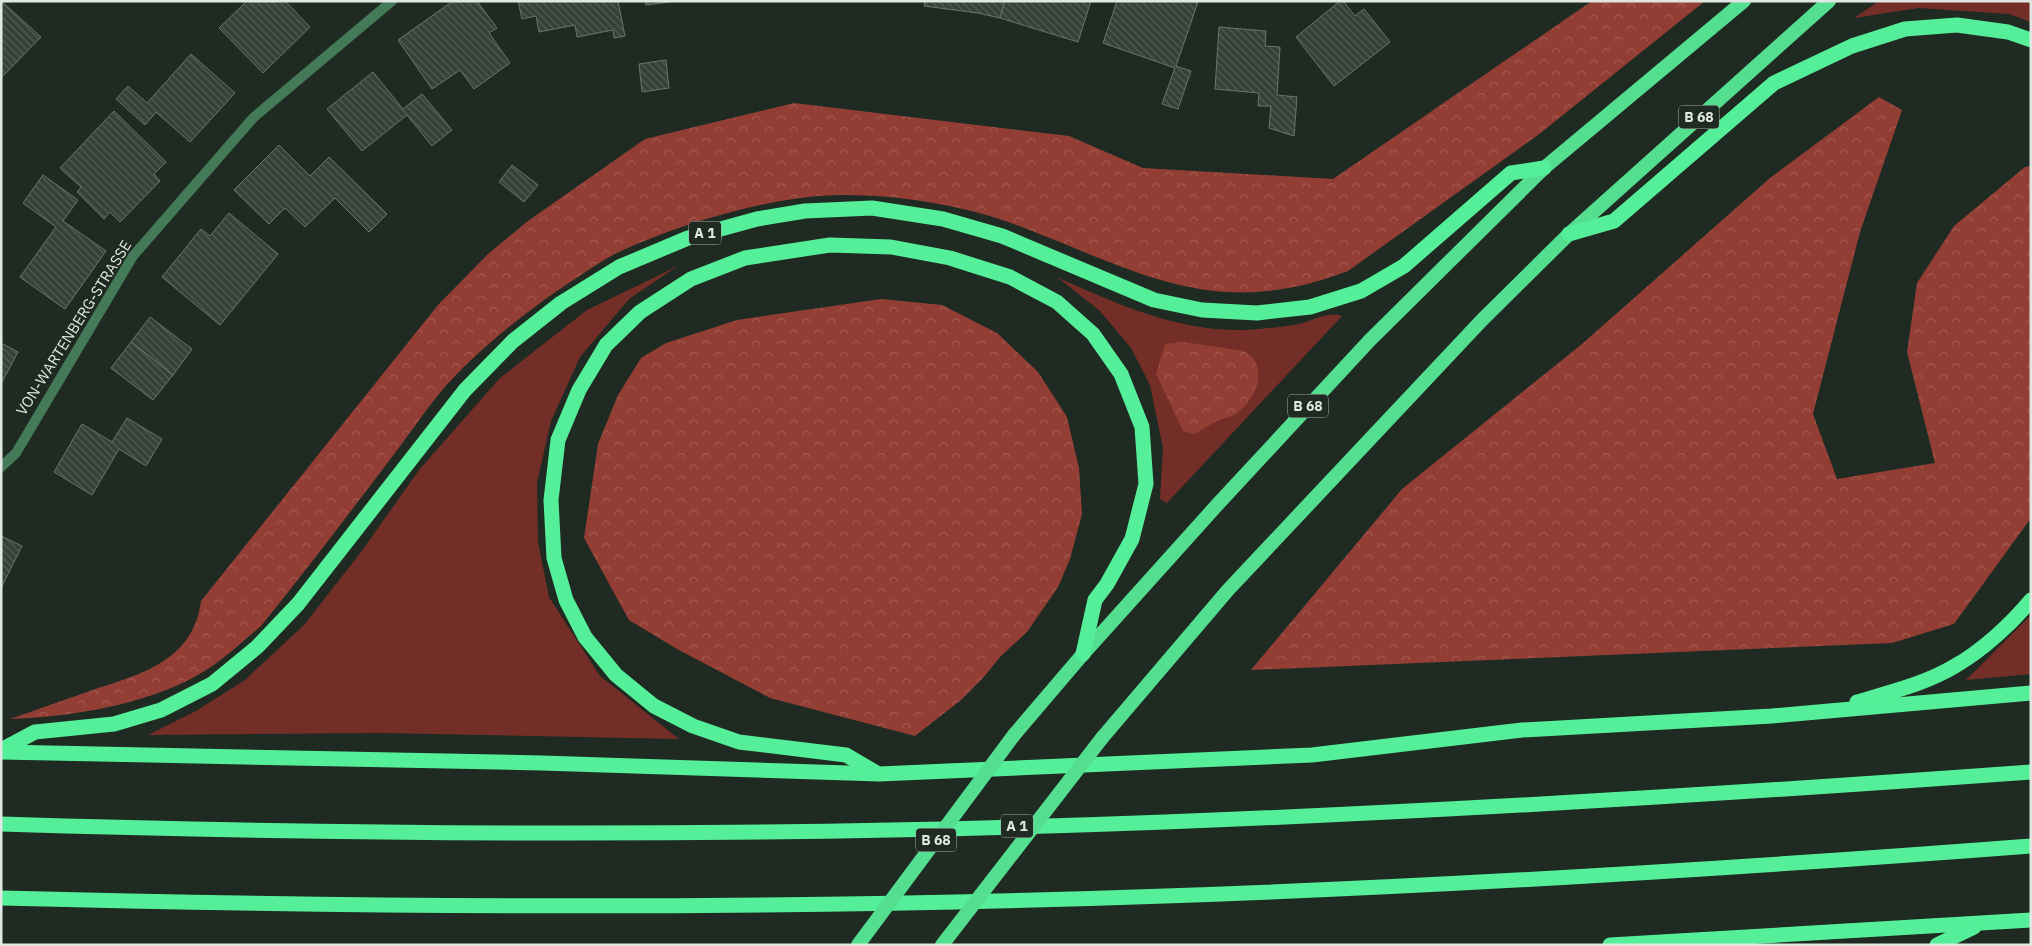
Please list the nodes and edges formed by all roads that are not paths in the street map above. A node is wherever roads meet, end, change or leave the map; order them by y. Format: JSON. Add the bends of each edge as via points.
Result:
{"nodes":[{"id":1,"x":392,"y":1,"type":"edge"},
{"id":2,"x":1744,"y":1,"type":"edge"},
{"id":3,"x":1829,"y":1,"type":"edge"},
{"id":4,"x":2031,"y":40,"type":"edge"},
{"id":5,"x":1544,"y":168,"type":"junction"},
{"id":6,"x":1569,"y":234,"type":"junction"},
{"id":7,"x":1,"y":467,"type":"edge"},
{"id":8,"x":2031,"y":600,"type":"edge"},
{"id":9,"x":1083,"y":654,"type":"junction"},
{"id":10,"x":2031,"y":693,"type":"edge"},
{"id":11,"x":1829,"y":711,"type":"junction"},
{"id":12,"x":1,"y":751,"type":"edge"},
{"id":13,"x":2031,"y":772,"type":"edge"},
{"id":14,"x":879,"y":774,"type":"junction"},
{"id":15,"x":1,"y":824,"type":"edge"},
{"id":16,"x":2031,"y":846,"type":"edge"},
{"id":17,"x":1,"y":898,"type":"edge"},
{"id":18,"x":2031,"y":920,"type":"edge"},
{"id":19,"x":1978,"y":925,"type":"junction"},
{"id":20,"x":858,"y":945,"type":"edge"},
{"id":21,"x":942,"y":945,"type":"edge"},
{"id":22,"x":1610,"y":945,"type":"edge"},
{"id":23,"x":1937,"y":945,"type":"edge"}],
"edges":[{"from":1,"to":7,"type":"street","name":"VON-WARTENBERG-STRASSE","via":[[253,118],[133,256],[16,452]]},
{"from":2,"to":5,"type":"highway","number":"B 68"},
{"from":3,"to":6,"type":"highway","number":"B 68"},
{"from":4,"to":6,"type":"highway","via":[[2008,32],[1957,25],[1905,28],[1852,46],[1774,84],[1614,221]]},
{"from":5,"to":9,"type":"highway","number":"B 68","via":[[1370,340]]},
{"from":5,"to":12,"type":"highway","number":"A 1","via":[[1511,173],[1404,266],[1361,291],[1310,307],[1257,313],[1202,310],[1154,300],[1002,236],[943,219],[872,208],[805,211],[757,219],[688,238],[619,267],[561,303],[513,341],[465,390],[298,604],[257,648],[212,684],[161,710],[114,724],[35,732]]},
{"from":6,"to":21,"type":"highway","number":"B 68","bridge":true,"via":[[1482,320],[1228,590],[1102,738]]},
{"from":8,"to":11,"type":"highway","via":[[1995,636],[1955,666],[1910,686]]},
{"from":9,"to":14,"type":"highway","via":[[1095,600],[1132,539],[1146,484],[1142,427],[1121,374],[1092,334],[1057,302],[1010,277],[950,258],[891,247],[830,245],[745,258],[691,279],[640,312],[606,345],[579,390],[558,440],[551,500],[554,558],[566,600],[585,637],[610,668],[654,706],[693,726],[740,742],[846,755]]},
{"from":9,"to":20,"type":"highway","number":"B 68","bridge":true,"via":[[1014,735]]},
{"from":10,"to":11,"type":"highway"},
{"from":11,"to":14,"type":"highway","via":[[1522,730],[1312,755]]},
{"from":12,"to":14,"type":"highway"},
{"from":13,"to":15,"type":"highway","number":"A 1","via":[[1780,791],[1433,811],[904,830],[604,834],[325,832]]},
{"from":16,"to":17,"type":"highway","via":[[1441,885],[1161,896],[598,906],[315,905]]},
{"from":18,"to":19,"type":"highway"},
{"from":19,"to":22,"type":"highway"},
{"from":19,"to":23,"type":"highway"}]}
